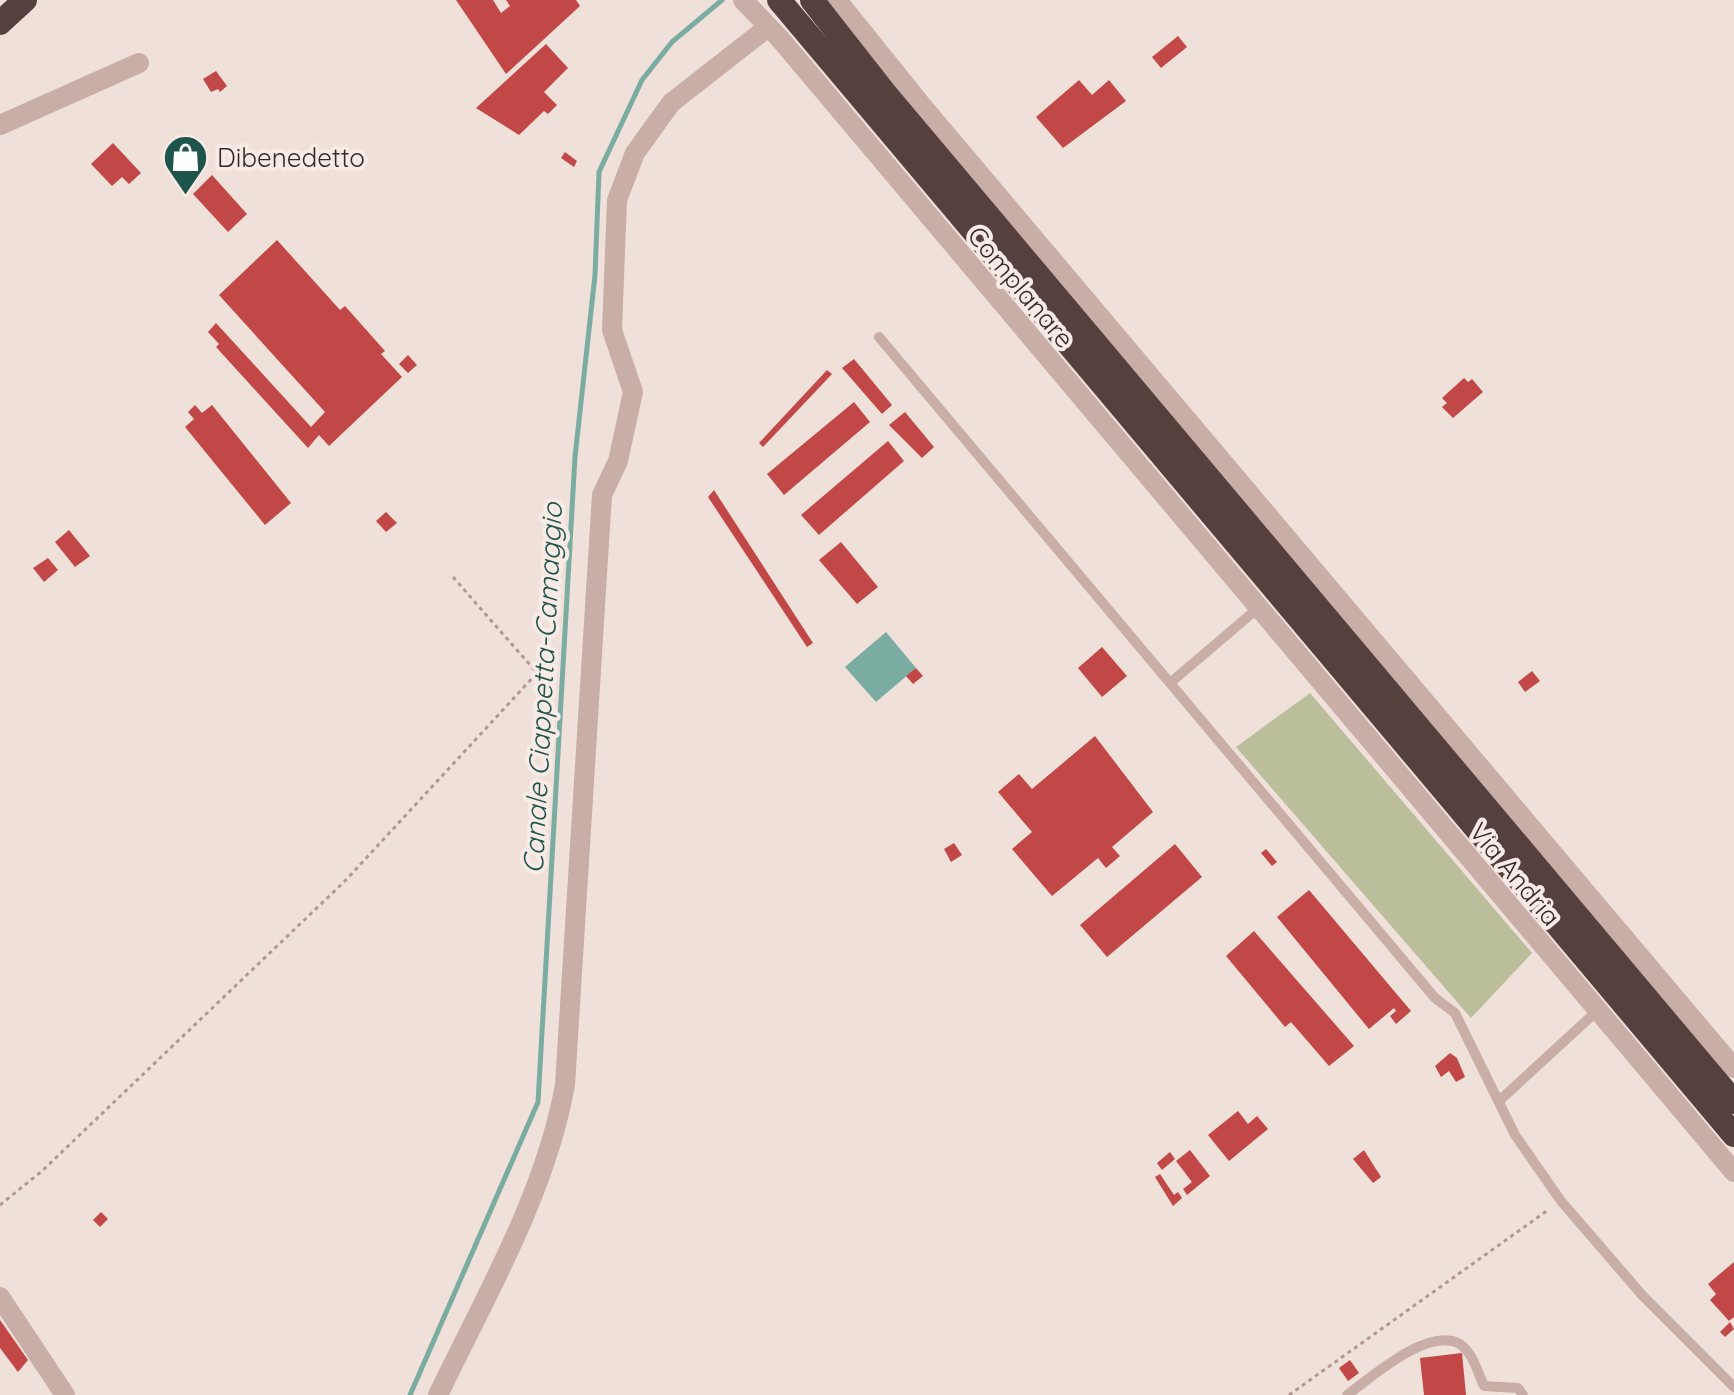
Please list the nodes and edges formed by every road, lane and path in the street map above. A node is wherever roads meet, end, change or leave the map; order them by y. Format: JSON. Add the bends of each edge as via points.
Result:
{"nodes":[{"id":1,"x":25,"y":0,"type":"edge"},
{"id":2,"x":743,"y":0,"type":"edge"},
{"id":3,"x":779,"y":0,"type":"edge"},
{"id":4,"x":812,"y":0,"type":"edge"},
{"id":5,"x":837,"y":0,"type":"edge"},
{"id":6,"x":0,"y":23,"type":"edge"},
{"id":7,"x":768,"y":27,"type":"junction"},
{"id":8,"x":139,"y":63,"type":"dead end"},
{"id":9,"x":0,"y":125,"type":"edge"},
{"id":10,"x":879,"y":337,"type":"dead end"},
{"id":11,"x":1291,"y":543,"type":"joint"},
{"id":12,"x":453,"y":577,"type":"dead end"},
{"id":13,"x":1257,"y":609,"type":"junction"},
{"id":14,"x":1170,"y":683,"type":"junction"},
{"id":15,"x":1597,"y":1011,"type":"junction"},
{"id":16,"x":1734,"y":1068,"type":"edge"},
{"id":17,"x":1499,"y":1101,"type":"junction"},
{"id":18,"x":1734,"y":1102,"type":"edge"},
{"id":19,"x":1734,"y":1135,"type":"edge"},
{"id":20,"x":1734,"y":1172,"type":"edge"},
{"id":21,"x":1561,"y":1201,"type":"junction"},
{"id":22,"x":0,"y":1205,"type":"edge"},
{"id":23,"x":0,"y":1297,"type":"edge"},
{"id":24,"x":1734,"y":1387,"type":"edge"},
{"id":25,"x":65,"y":1395,"type":"edge"},
{"id":26,"x":438,"y":1395,"type":"edge"},
{"id":27,"x":1289,"y":1395,"type":"edge"},
{"id":28,"x":1347,"y":1395,"type":"edge"},
{"id":29,"x":1523,"y":1395,"type":"edge"}],
"edges":[{"from":1,"to":6,"type":"highway"},
{"from":2,"to":7,"type":"street","name":"Complanare"},
{"from":3,"to":19,"type":"highway"},
{"from":4,"to":18,"type":"highway"},
{"from":5,"to":11,"type":"street","name":"Complanare"},
{"from":7,"to":13,"type":"street","name":"Complanare"},
{"from":7,"to":26,"type":"street","via":[[671,103],[635,153],[617,200],[612,330],[633,392],[618,461],[602,495],[565,1085],[556,1132],[535,1191]]},
{"from":8,"to":9,"type":"street"},
{"from":10,"to":14,"type":"lane"},
{"from":11,"to":16,"type":"street","name":"Via Andria"},
{"from":12,"to":22,"type":"path","via":[[537,673],[345,881]]},
{"from":13,"to":14,"type":"lane"},
{"from":13,"to":15,"type":"street","name":"Via Andria"},
{"from":14,"to":17,"type":"lane","via":[[1435,998],[1455,1013]]},
{"from":15,"to":17,"type":"lane"},
{"from":15,"to":20,"type":"street","name":"Via Andria"},
{"from":17,"to":21,"type":"lane","via":[[1515,1135]]},
{"from":21,"to":24,"type":"lane","via":[[1642,1295]]},
{"from":21,"to":27,"type":"path"},
{"from":23,"to":25,"type":"street"},
{"from":28,"to":29,"type":"lane","via":[[1414,1348],[1437,1340],[1459,1343],[1484,1386],[1518,1388]]}]}
